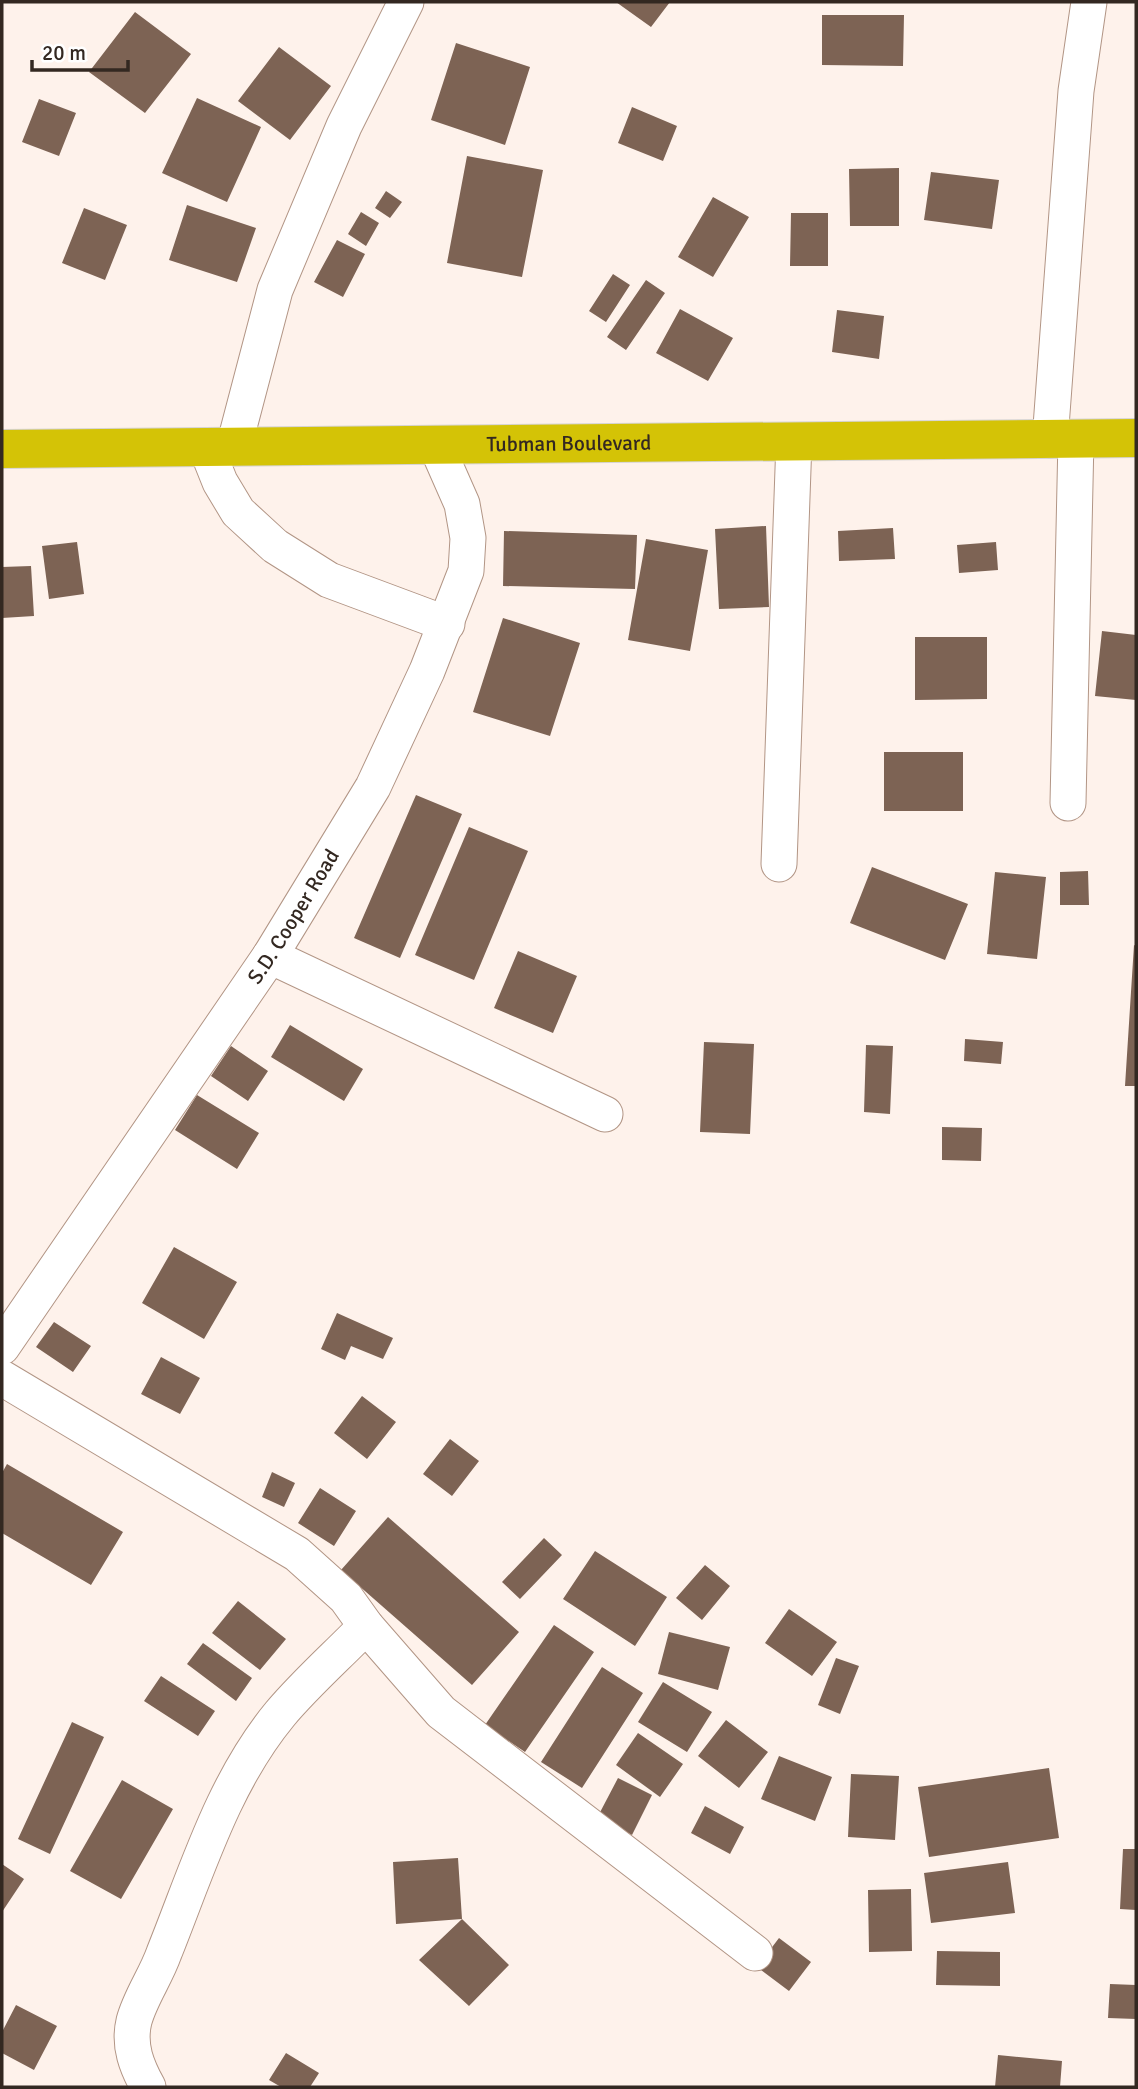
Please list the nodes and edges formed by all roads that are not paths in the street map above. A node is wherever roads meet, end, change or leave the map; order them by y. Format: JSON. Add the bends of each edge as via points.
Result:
{"nodes":[{"id":1,"x":406,"y":2,"type":"edge"},
{"id":2,"x":1089,"y":2,"type":"edge"},
{"id":3,"x":1136,"y":438,"type":"edge"},
{"id":4,"x":1063,"y":440,"type":"junction"},
{"id":5,"x":794,"y":441,"type":"junction"},
{"id":6,"x":436,"y":445,"type":"junction"},
{"id":7,"x":220,"y":447,"type":"junction"},
{"id":8,"x":2,"y":449,"type":"edge"},
{"id":9,"x":447,"y":624,"type":"junction"},
{"id":10,"x":1068,"y":803,"type":"dead end"},
{"id":11,"x":779,"y":864,"type":"dead end"},
{"id":12,"x":270,"y":956,"type":"junction"},
{"id":13,"x":605,"y":1114,"type":"dead end"},
{"id":14,"x":2,"y":1346,"type":"edge"},
{"id":15,"x":2,"y":1378,"type":"edge"},
{"id":16,"x":366,"y":1626,"type":"junction"},
{"id":17,"x":755,"y":1953,"type":"dead end"},
{"id":18,"x":148,"y":2087,"type":"edge"}],
"edges":[{"from":1,"to":7,"type":"street","via":[[344,126],[275,290]]},
{"from":2,"to":4,"type":"street","via":[[1076,92]]},
{"from":3,"to":4,"type":"highway","name":"Tubman Boulevard"},
{"from":4,"to":5,"type":"highway","name":"Tubman Boulevard"},
{"from":4,"to":10,"type":"street"},
{"from":5,"to":6,"type":"highway","name":"Tubman Boulevard"},
{"from":5,"to":11,"type":"street"},
{"from":6,"to":7,"type":"highway","name":"Tubman Boulevard"},
{"from":6,"to":9,"type":"street","name":"S.D. Cooper Road","via":[[462,504],[468,538],[466,571]]},
{"from":7,"to":8,"type":"highway","name":"Tubman Boulevard"},
{"from":7,"to":9,"type":"street","via":[[220,482],[238,512],[275,546],[329,580]]},
{"from":9,"to":12,"type":"street","name":"S.D. Cooper Road","via":[[373,787]]},
{"from":12,"to":13,"type":"street"},
{"from":12,"to":14,"type":"street","name":"S.D. Cooper Road"},
{"from":15,"to":16,"type":"street","via":[[297,1554],[346,1598]]},
{"from":16,"to":17,"type":"street","via":[[441,1712]]},
{"from":16,"to":18,"type":"street","via":[[280,1714],[223,1806],[134,2023],[132,2048]]}]}
